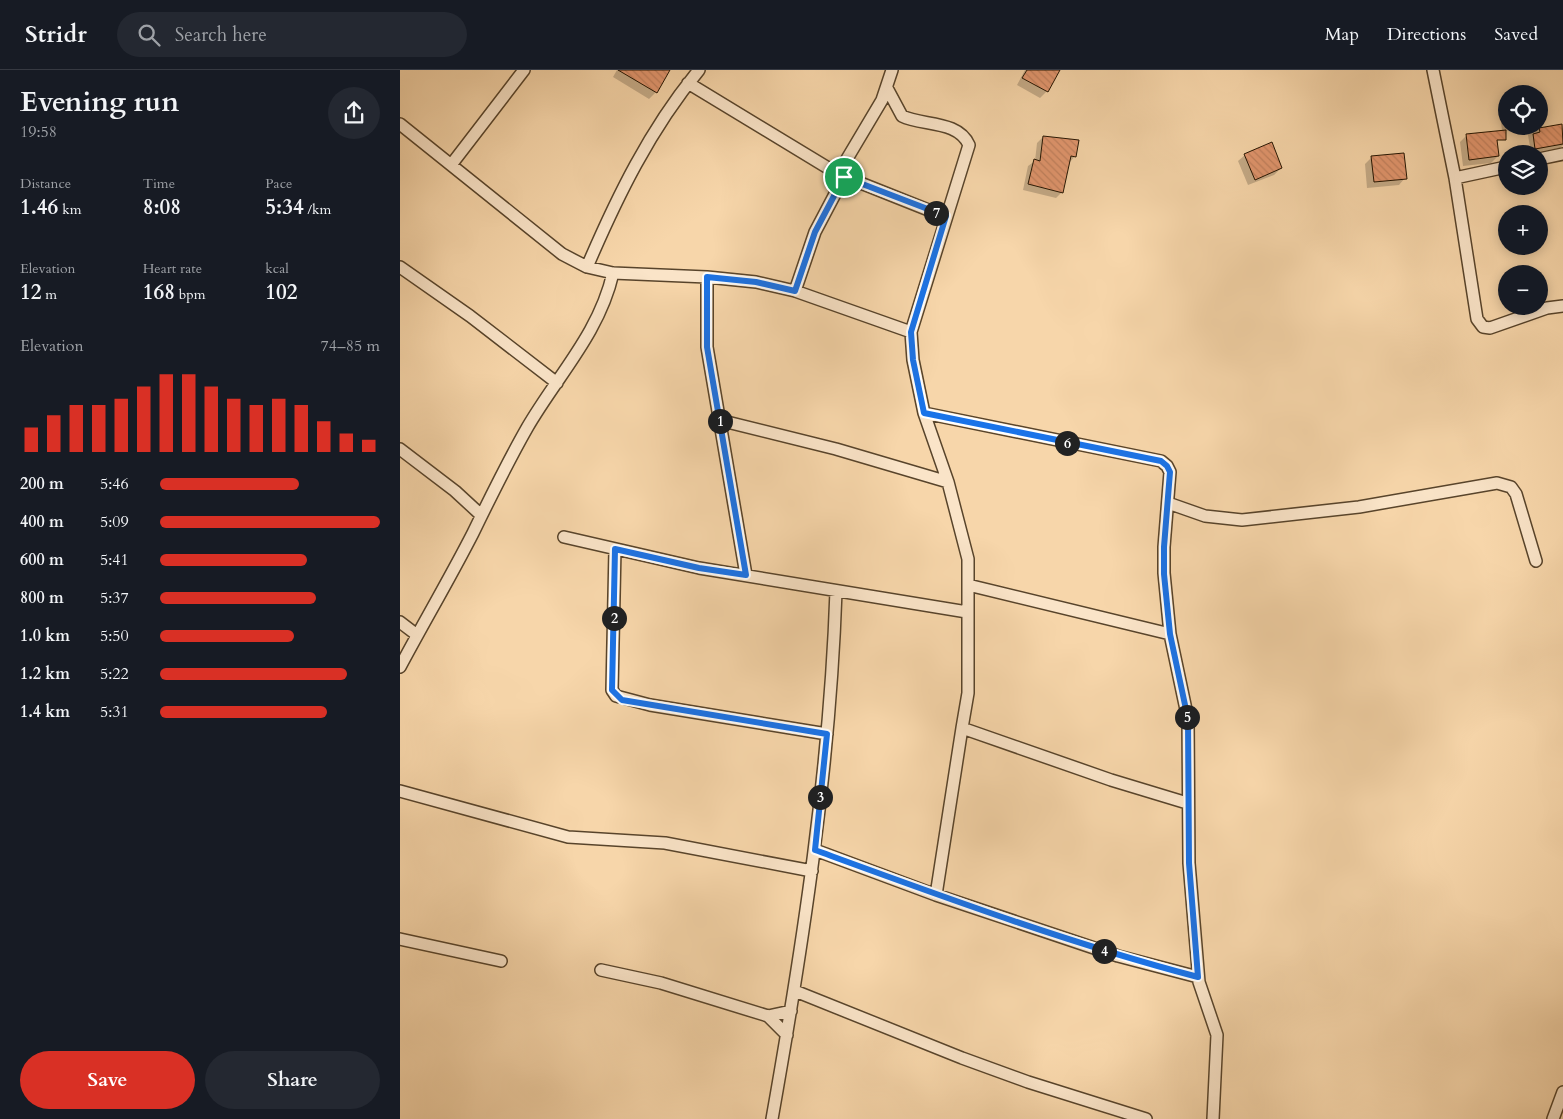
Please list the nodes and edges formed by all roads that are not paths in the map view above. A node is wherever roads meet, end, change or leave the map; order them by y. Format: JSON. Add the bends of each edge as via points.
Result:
{"nodes":[{"id":1,"x":524,"y":70,"type":"edge"},
{"id":2,"x":698,"y":70,"type":"edge"},
{"id":3,"x":892,"y":70,"type":"edge"},
{"id":4,"x":1433,"y":70,"type":"edge"},
{"id":5,"x":688,"y":83,"type":"junction"},
{"id":6,"x":887,"y":88,"type":"junction"},
{"id":7,"x":400,"y":124,"type":"edge"},
{"id":8,"x":1563,"y":154,"type":"edge"},
{"id":9,"x":1548,"y":157,"type":"edge"},
{"id":10,"x":451,"y":165,"type":"junction"},
{"id":11,"x":1498,"y":169,"type":"edge"},
{"id":12,"x":841,"y":175,"type":"junction"},
{"id":13,"x":1455,"y":178,"type":"junction"},
{"id":14,"x":946,"y":216,"type":"junction"},
{"id":15,"x":400,"y":267,"type":"edge"},
{"id":16,"x":587,"y":267,"type":"junction"},
{"id":17,"x":612,"y":273,"type":"junction"},
{"id":18,"x":707,"y":277,"type":"junction"},
{"id":19,"x":795,"y":291,"type":"junction"},
{"id":20,"x":1563,"y":306,"type":"edge"},
{"id":21,"x":911,"y":332,"type":"junction"},
{"id":22,"x":557,"y":383,"type":"junction"},
{"id":23,"x":924,"y":413,"type":"junction"},
{"id":24,"x":719,"y":420,"type":"junction"},
{"id":25,"x":400,"y":449,"type":"edge"},
{"id":26,"x":948,"y":482,"type":"junction"},
{"id":27,"x":1168,"y":503,"type":"junction"},
{"id":28,"x":481,"y":515,"type":"junction"},
{"id":29,"x":564,"y":537,"type":"dead end"},
{"id":30,"x":615,"y":549,"type":"junction"},
{"id":31,"x":1536,"y":561,"type":"dead end"},
{"id":32,"x":746,"y":575,"type":"junction"},
{"id":33,"x":968,"y":585,"type":"junction"},
{"id":34,"x":836,"y":591,"type":"junction"},
{"id":35,"x":967,"y":612,"type":"junction"},
{"id":36,"x":400,"y":622,"type":"edge"},
{"id":37,"x":1170,"y":634,"type":"junction"},
{"id":38,"x":418,"y":635,"type":"junction"},
{"id":39,"x":400,"y":667,"type":"edge"},
{"id":40,"x":962,"y":728,"type":"junction"},
{"id":41,"x":827,"y":734,"type":"junction"},
{"id":42,"x":400,"y":791,"type":"edge"},
{"id":43,"x":1187,"y":803,"type":"junction"},
{"id":44,"x":815,"y":850,"type":"junction"},
{"id":45,"x":812,"y":872,"type":"junction"},
{"id":46,"x":936,"y":894,"type":"junction"},
{"id":47,"x":400,"y":939,"type":"edge"},
{"id":48,"x":501,"y":961,"type":"dead end"},
{"id":49,"x":601,"y":970,"type":"dead end"},
{"id":50,"x":1198,"y":977,"type":"junction"},
{"id":51,"x":795,"y":991,"type":"junction"},
{"id":52,"x":791,"y":1011,"type":"junction"},
{"id":53,"x":768,"y":1016,"type":"junction"},
{"id":54,"x":787,"y":1035,"type":"junction"},
{"id":55,"x":1563,"y":1092,"type":"edge"},
{"id":56,"x":772,"y":1119,"type":"edge"},
{"id":57,"x":1146,"y":1119,"type":"edge"},
{"id":58,"x":1213,"y":1119,"type":"edge"},
{"id":59,"x":1553,"y":1119,"type":"edge"}],
"edges":[{"from":1,"to":10,"type":"street"},
{"from":2,"to":5,"type":"street"},
{"from":3,"to":6,"type":"street"},
{"from":4,"to":13,"type":"street"},
{"from":5,"to":12,"type":"street"},
{"from":5,"to":16,"type":"street","via":[[645,146]]},
{"from":6,"to":12,"type":"street"},
{"from":6,"to":14,"type":"street","via":[[902,116],[937,124],[967,139],[969,151]]},
{"from":7,"to":10,"type":"street"},
{"from":8,"to":9,"type":"street"},
{"from":10,"to":16,"type":"street","via":[[562,254]]},
{"from":11,"to":13,"type":"street"},
{"from":12,"to":14,"type":"street"},
{"from":12,"to":19,"type":"street","via":[[815,232]]},
{"from":13,"to":20,"type":"street","via":[[1473,306],[1483,327],[1490,328],[1547,308]]},
{"from":14,"to":21,"type":"street"},
{"from":15,"to":22,"type":"street"},
{"from":16,"to":17,"type":"street"},
{"from":17,"to":18,"type":"street"},
{"from":17,"to":22,"type":"street","via":[[608,294],[588,336]]},
{"from":18,"to":19,"type":"street","via":[[756,282]]},
{"from":18,"to":24,"type":"street","via":[[707,347]]},
{"from":19,"to":21,"type":"street"},
{"from":21,"to":23,"type":"street"},
{"from":22,"to":28,"type":"street","via":[[515,449]]},
{"from":23,"to":26,"type":"street"},
{"from":23,"to":27,"type":"street","via":[[1161,461],[1170,472]]},
{"from":24,"to":26,"type":"street","via":[[836,449]]},
{"from":24,"to":32,"type":"street"},
{"from":25,"to":28,"type":"street"},
{"from":26,"to":33,"type":"street","via":[[968,559]]},
{"from":27,"to":31,"type":"street","via":[[1205,516],[1242,520],[1359,507],[1497,483],[1511,487],[1516,494]]},
{"from":27,"to":37,"type":"street","via":[[1164,547]]},
{"from":28,"to":38,"type":"street"},
{"from":29,"to":30,"type":"street"},
{"from":30,"to":32,"type":"street"},
{"from":30,"to":41,"type":"street","via":[[612,690],[616,696],[659,707]]},
{"from":32,"to":34,"type":"street"},
{"from":33,"to":35,"type":"street"},
{"from":33,"to":37,"type":"street"},
{"from":34,"to":35,"type":"street"},
{"from":34,"to":41,"type":"street"},
{"from":35,"to":40,"type":"street","via":[[968,694]]},
{"from":36,"to":38,"type":"street"},
{"from":37,"to":43,"type":"street","via":[[1188,719]]},
{"from":38,"to":39,"type":"street"},
{"from":40,"to":43,"type":"street"},
{"from":40,"to":46,"type":"street"},
{"from":41,"to":44,"type":"street"},
{"from":42,"to":45,"type":"street","via":[[568,837],[665,843]]},
{"from":43,"to":50,"type":"street"},
{"from":44,"to":45,"type":"street"},
{"from":44,"to":46,"type":"street"},
{"from":45,"to":51,"type":"street"},
{"from":46,"to":50,"type":"street","via":[[1118,956]]},
{"from":47,"to":48,"type":"street"},
{"from":49,"to":53,"type":"street","via":[[661,983]]},
{"from":50,"to":58,"type":"street","via":[[1217,1035]]},
{"from":51,"to":52,"type":"street"},
{"from":51,"to":57,"type":"street","via":[[962,1058]]},
{"from":52,"to":53,"type":"street"},
{"from":52,"to":54,"type":"street"},
{"from":53,"to":54,"type":"street"},
{"from":54,"to":56,"type":"street"},
{"from":55,"to":59,"type":"street"}]}
